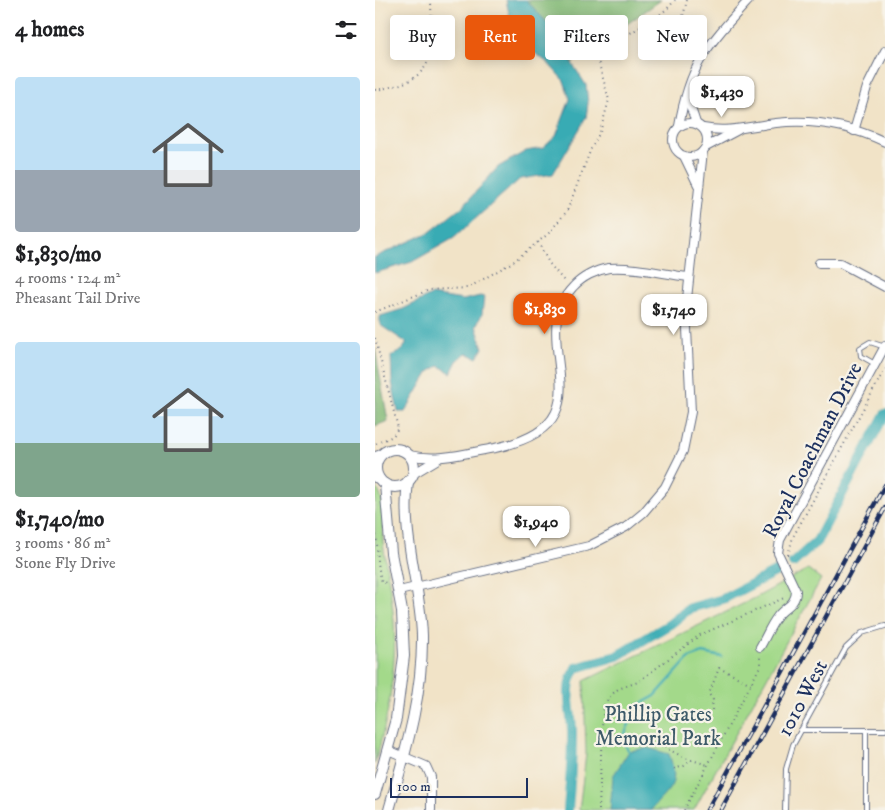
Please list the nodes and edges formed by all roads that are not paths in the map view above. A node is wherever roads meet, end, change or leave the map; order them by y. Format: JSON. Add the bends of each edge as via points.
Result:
{"nodes":[{"id":1,"x":749,"y":0,"type":"edge"},
{"id":2,"x":885,"y":51,"type":"edge"},
{"id":3,"x":687,"y":96,"type":"junction"},
{"id":4,"x":700,"y":125,"type":"junction"},
{"id":5,"x":679,"y":126,"type":"junction"},
{"id":6,"x":738,"y":130,"type":"junction"},
{"id":7,"x":854,"y":131,"type":"junction"},
{"id":8,"x":885,"y":142,"type":"edge"},
{"id":9,"x":705,"y":149,"type":"junction"},
{"id":10,"x":684,"y":156,"type":"junction"},
{"id":11,"x":698,"y":185,"type":"junction"},
{"id":12,"x":819,"y":263,"type":"dead end"},
{"id":13,"x":688,"y":277,"type":"junction"},
{"id":14,"x":885,"y":287,"type":"edge"},
{"id":15,"x":885,"y":347,"type":"edge"},
{"id":16,"x":875,"y":364,"type":"junction"},
{"id":17,"x":379,"y":455,"type":"edge"},
{"id":18,"x":409,"y":456,"type":"junction"},
{"id":19,"x":438,"y":459,"type":"junction"},
{"id":20,"x":411,"y":477,"type":"junction"},
{"id":21,"x":380,"y":480,"type":"edge"},
{"id":22,"x":415,"y":587,"type":"junction"},
{"id":23,"x":399,"y":591,"type":"junction"},
{"id":24,"x":885,"y":626,"type":"edge"},
{"id":25,"x":761,"y":646,"type":"road end"},
{"id":26,"x":801,"y":730,"type":"junction"},
{"id":27,"x":866,"y":730,"type":"junction"},
{"id":28,"x":885,"y":730,"type":"edge"},
{"id":29,"x":388,"y":750,"type":"junction"},
{"id":30,"x":405,"y":756,"type":"junction"},
{"id":31,"x":375,"y":794,"type":"edge"},
{"id":32,"x":389,"y":810,"type":"edge"},
{"id":33,"x":431,"y":810,"type":"edge"},
{"id":34,"x":785,"y":810,"type":"edge"},
{"id":35,"x":866,"y":810,"type":"edge"}],
"edges":[{"from":1,"to":3,"type":"street","via":[[702,54],[689,82]]},
{"from":2,"to":7,"type":"street","via":[[867,87]]},
{"from":3,"to":4,"type":"street"},
{"from":3,"to":5,"type":"street"},
{"from":4,"to":5,"type":"street","via":[[687,122]]},
{"from":4,"to":6,"type":"street"},
{"from":4,"to":9,"type":"street","via":[[707,135]]},
{"from":5,"to":10,"type":"street","via":[[673,135],[673,145]]},
{"from":6,"to":7,"type":"street","via":[[803,122]]},
{"from":6,"to":9,"type":"street"},
{"from":7,"to":8,"type":"street"},
{"from":9,"to":10,"type":"street","via":[[695,157]]},
{"from":9,"to":11,"type":"street"},
{"from":10,"to":11,"type":"street"},
{"from":11,"to":13,"type":"street"},
{"from":12,"to":14,"type":"street","via":[[840,263]]},
{"from":13,"to":19,"type":"street","via":[[610,268],[593,272],[578,282],[562,301],[557,318],[561,390],[555,412],[545,426],[520,442]]},
{"from":13,"to":22,"type":"street","via":[[685,322],[692,400],[690,425],[678,464],[655,501],[626,527],[589,546]]},
{"from":15,"to":16,"type":"street","name":"Royal Coachman Drive"},
{"from":15,"to":16,"type":"lane","via":[[870,342],[860,348],[861,356]]},
{"from":16,"to":25,"type":"street","name":"Royal Coachman Drive","via":[[781,540],[779,554],[796,592],[795,598],[777,616]]},
{"from":17,"to":18,"type":"street","via":[[396,449]]},
{"from":17,"to":21,"type":"street"},
{"from":18,"to":19,"type":"street"},
{"from":18,"to":20,"type":"street","via":[[413,464]]},
{"from":19,"to":20,"type":"street"},
{"from":20,"to":21,"type":"street","via":[[397,486]]},
{"from":20,"to":22,"type":"street","via":[[406,504]]},
{"from":21,"to":23,"type":"street"},
{"from":22,"to":23,"type":"street"},
{"from":22,"to":30,"type":"street","via":[[421,623],[421,667]]},
{"from":23,"to":29,"type":"street","via":[[404,656],[400,696]]},
{"from":24,"to":26,"type":"lane","name":"1010 West","via":[[862,633],[846,648]]},
{"from":26,"to":27,"type":"lane"},
{"from":26,"to":34,"type":"lane","name":"1010 West","via":[[787,760]]},
{"from":27,"to":28,"type":"lane"},
{"from":27,"to":35,"type":"lane"},
{"from":29,"to":30,"type":"street"},
{"from":29,"to":31,"type":"street"},
{"from":30,"to":32,"type":"street"},
{"from":30,"to":33,"type":"street","via":[[423,763],[430,773]]}]}
